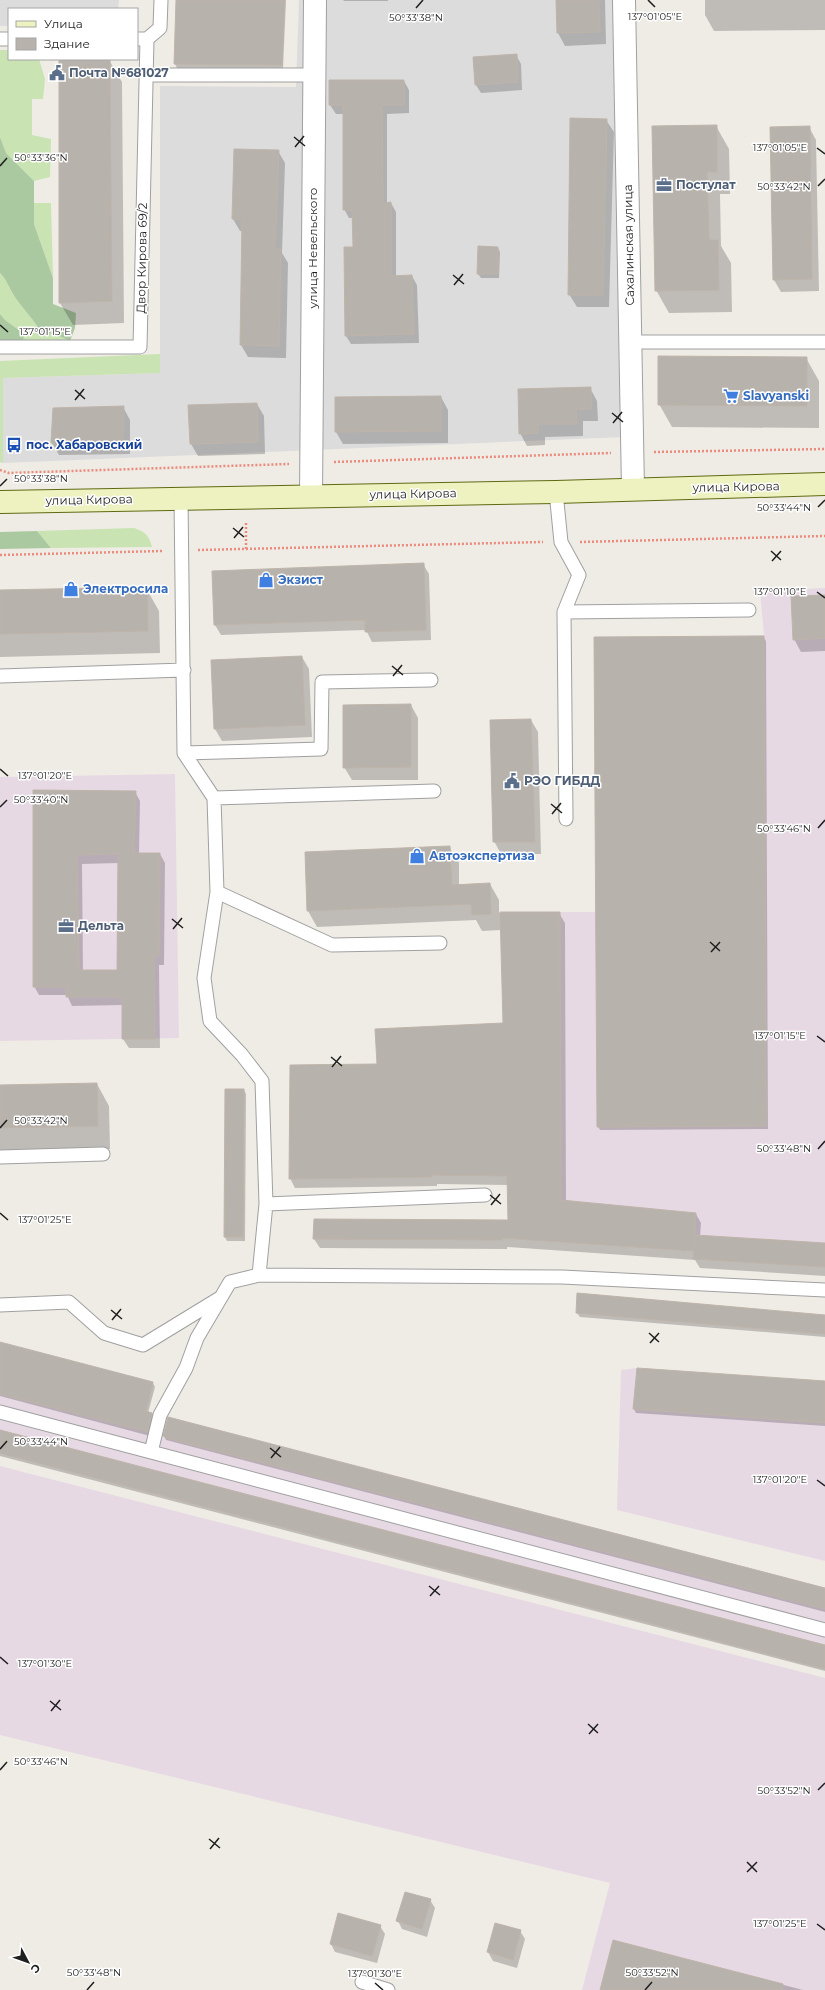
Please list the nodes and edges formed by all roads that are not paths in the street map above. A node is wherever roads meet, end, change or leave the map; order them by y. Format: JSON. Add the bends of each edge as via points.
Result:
{"nodes":[{"id":1,"x":161,"y":0,"type":"edge"},
{"id":2,"x":315,"y":0,"type":"edge"},
{"id":3,"x":624,"y":0,"type":"edge"},
{"id":4,"x":142,"y":39,"type":"edge"},
{"id":5,"x":146,"y":74,"type":"junction"},
{"id":6,"x":315,"y":76,"type":"junction"},
{"id":7,"x":630,"y":342,"type":"junction"},
{"id":8,"x":825,"y":342,"type":"edge"},
{"id":9,"x":0,"y":347,"type":"edge"},
{"id":10,"x":825,"y":484,"type":"edge"},
{"id":11,"x":633,"y":489,"type":"junction"},
{"id":12,"x":556,"y":492,"type":"junction"},
{"id":13,"x":311,"y":496,"type":"junction"},
{"id":14,"x":181,"y":499,"type":"junction"},
{"id":15,"x":0,"y":502,"type":"edge"},
{"id":16,"x":749,"y":610,"type":"dead end"},
{"id":17,"x":564,"y":612,"type":"junction"},
{"id":18,"x":184,"y":670,"type":"junction"},
{"id":19,"x":0,"y":676,"type":"edge"},
{"id":20,"x":431,"y":680,"type":"dead end"},
{"id":21,"x":184,"y":752,"type":"junction"},
{"id":22,"x":434,"y":791,"type":"dead end"},
{"id":23,"x":214,"y":798,"type":"junction"},
{"id":24,"x":566,"y":819,"type":"dead end"},
{"id":25,"x":217,"y":892,"type":"junction"},
{"id":26,"x":440,"y":943,"type":"dead end"},
{"id":27,"x":103,"y":1154,"type":"dead end"},
{"id":28,"x":0,"y":1157,"type":"edge"},
{"id":29,"x":485,"y":1195,"type":"dead end"},
{"id":30,"x":266,"y":1204,"type":"junction"},
{"id":31,"x":259,"y":1275,"type":"junction"},
{"id":32,"x":825,"y":1290,"type":"edge"},
{"id":33,"x":221,"y":1298,"type":"junction"},
{"id":34,"x":0,"y":1305,"type":"edge"},
{"id":35,"x":0,"y":1412,"type":"edge"},
{"id":36,"x":151,"y":1452,"type":"junction"},
{"id":37,"x":825,"y":1630,"type":"edge"},
{"id":38,"x":362,"y":1982,"type":"dead end"},
{"id":39,"x":388,"y":1990,"type":"edge"}],
"edges":[{"from":1,"to":4,"type":"lane","via":[[160,28]]},
{"from":2,"to":6,"type":"street","name":"улица Невельского"},
{"from":3,"to":7,"type":"street","name":"Сахалинская улица"},
{"from":4,"to":5,"type":"lane","name":"Двор Кирова 69/2"},
{"from":5,"to":6,"type":"lane"},
{"from":5,"to":9,"type":"lane","name":"Двор Кирова 69/2","via":[[140,347]]},
{"from":6,"to":13,"type":"street","name":"улица Невельского"},
{"from":7,"to":8,"type":"lane"},
{"from":7,"to":11,"type":"street","name":"Сахалинская улица"},
{"from":10,"to":11,"type":"main road","name":"улица Кирова"},
{"from":11,"to":12,"type":"main road","name":"улица Кирова"},
{"from":12,"to":13,"type":"main road","name":"улица Кирова"},
{"from":12,"to":17,"type":"lane","via":[[561,542],[579,575]]},
{"from":13,"to":14,"type":"main road","name":"улица Кирова"},
{"from":14,"to":15,"type":"main road","name":"улица Кирова"},
{"from":14,"to":18,"type":"lane"},
{"from":16,"to":17,"type":"lane"},
{"from":17,"to":24,"type":"lane"},
{"from":18,"to":19,"type":"lane"},
{"from":18,"to":21,"type":"lane"},
{"from":20,"to":21,"type":"lane","via":[[322,682],[321,749]]},
{"from":21,"to":23,"type":"lane"},
{"from":22,"to":23,"type":"lane"},
{"from":23,"to":25,"type":"lane"},
{"from":25,"to":26,"type":"lane","via":[[332,945]]},
{"from":25,"to":30,"type":"lane","via":[[204,978],[210,1021],[262,1081]]},
{"from":27,"to":28,"type":"lane"},
{"from":29,"to":30,"type":"lane"},
{"from":30,"to":31,"type":"lane"},
{"from":31,"to":32,"type":"lane","via":[[562,1277]]},
{"from":31,"to":33,"type":"lane","via":[[230,1282]]},
{"from":33,"to":34,"type":"lane","via":[[143,1345],[104,1332],[69,1302]]},
{"from":33,"to":36,"type":"lane","via":[[197,1338],[186,1368],[160,1415]]},
{"from":35,"to":36,"type":"lane"},
{"from":36,"to":37,"type":"lane"},
{"from":38,"to":39,"type":"lane"}]}
